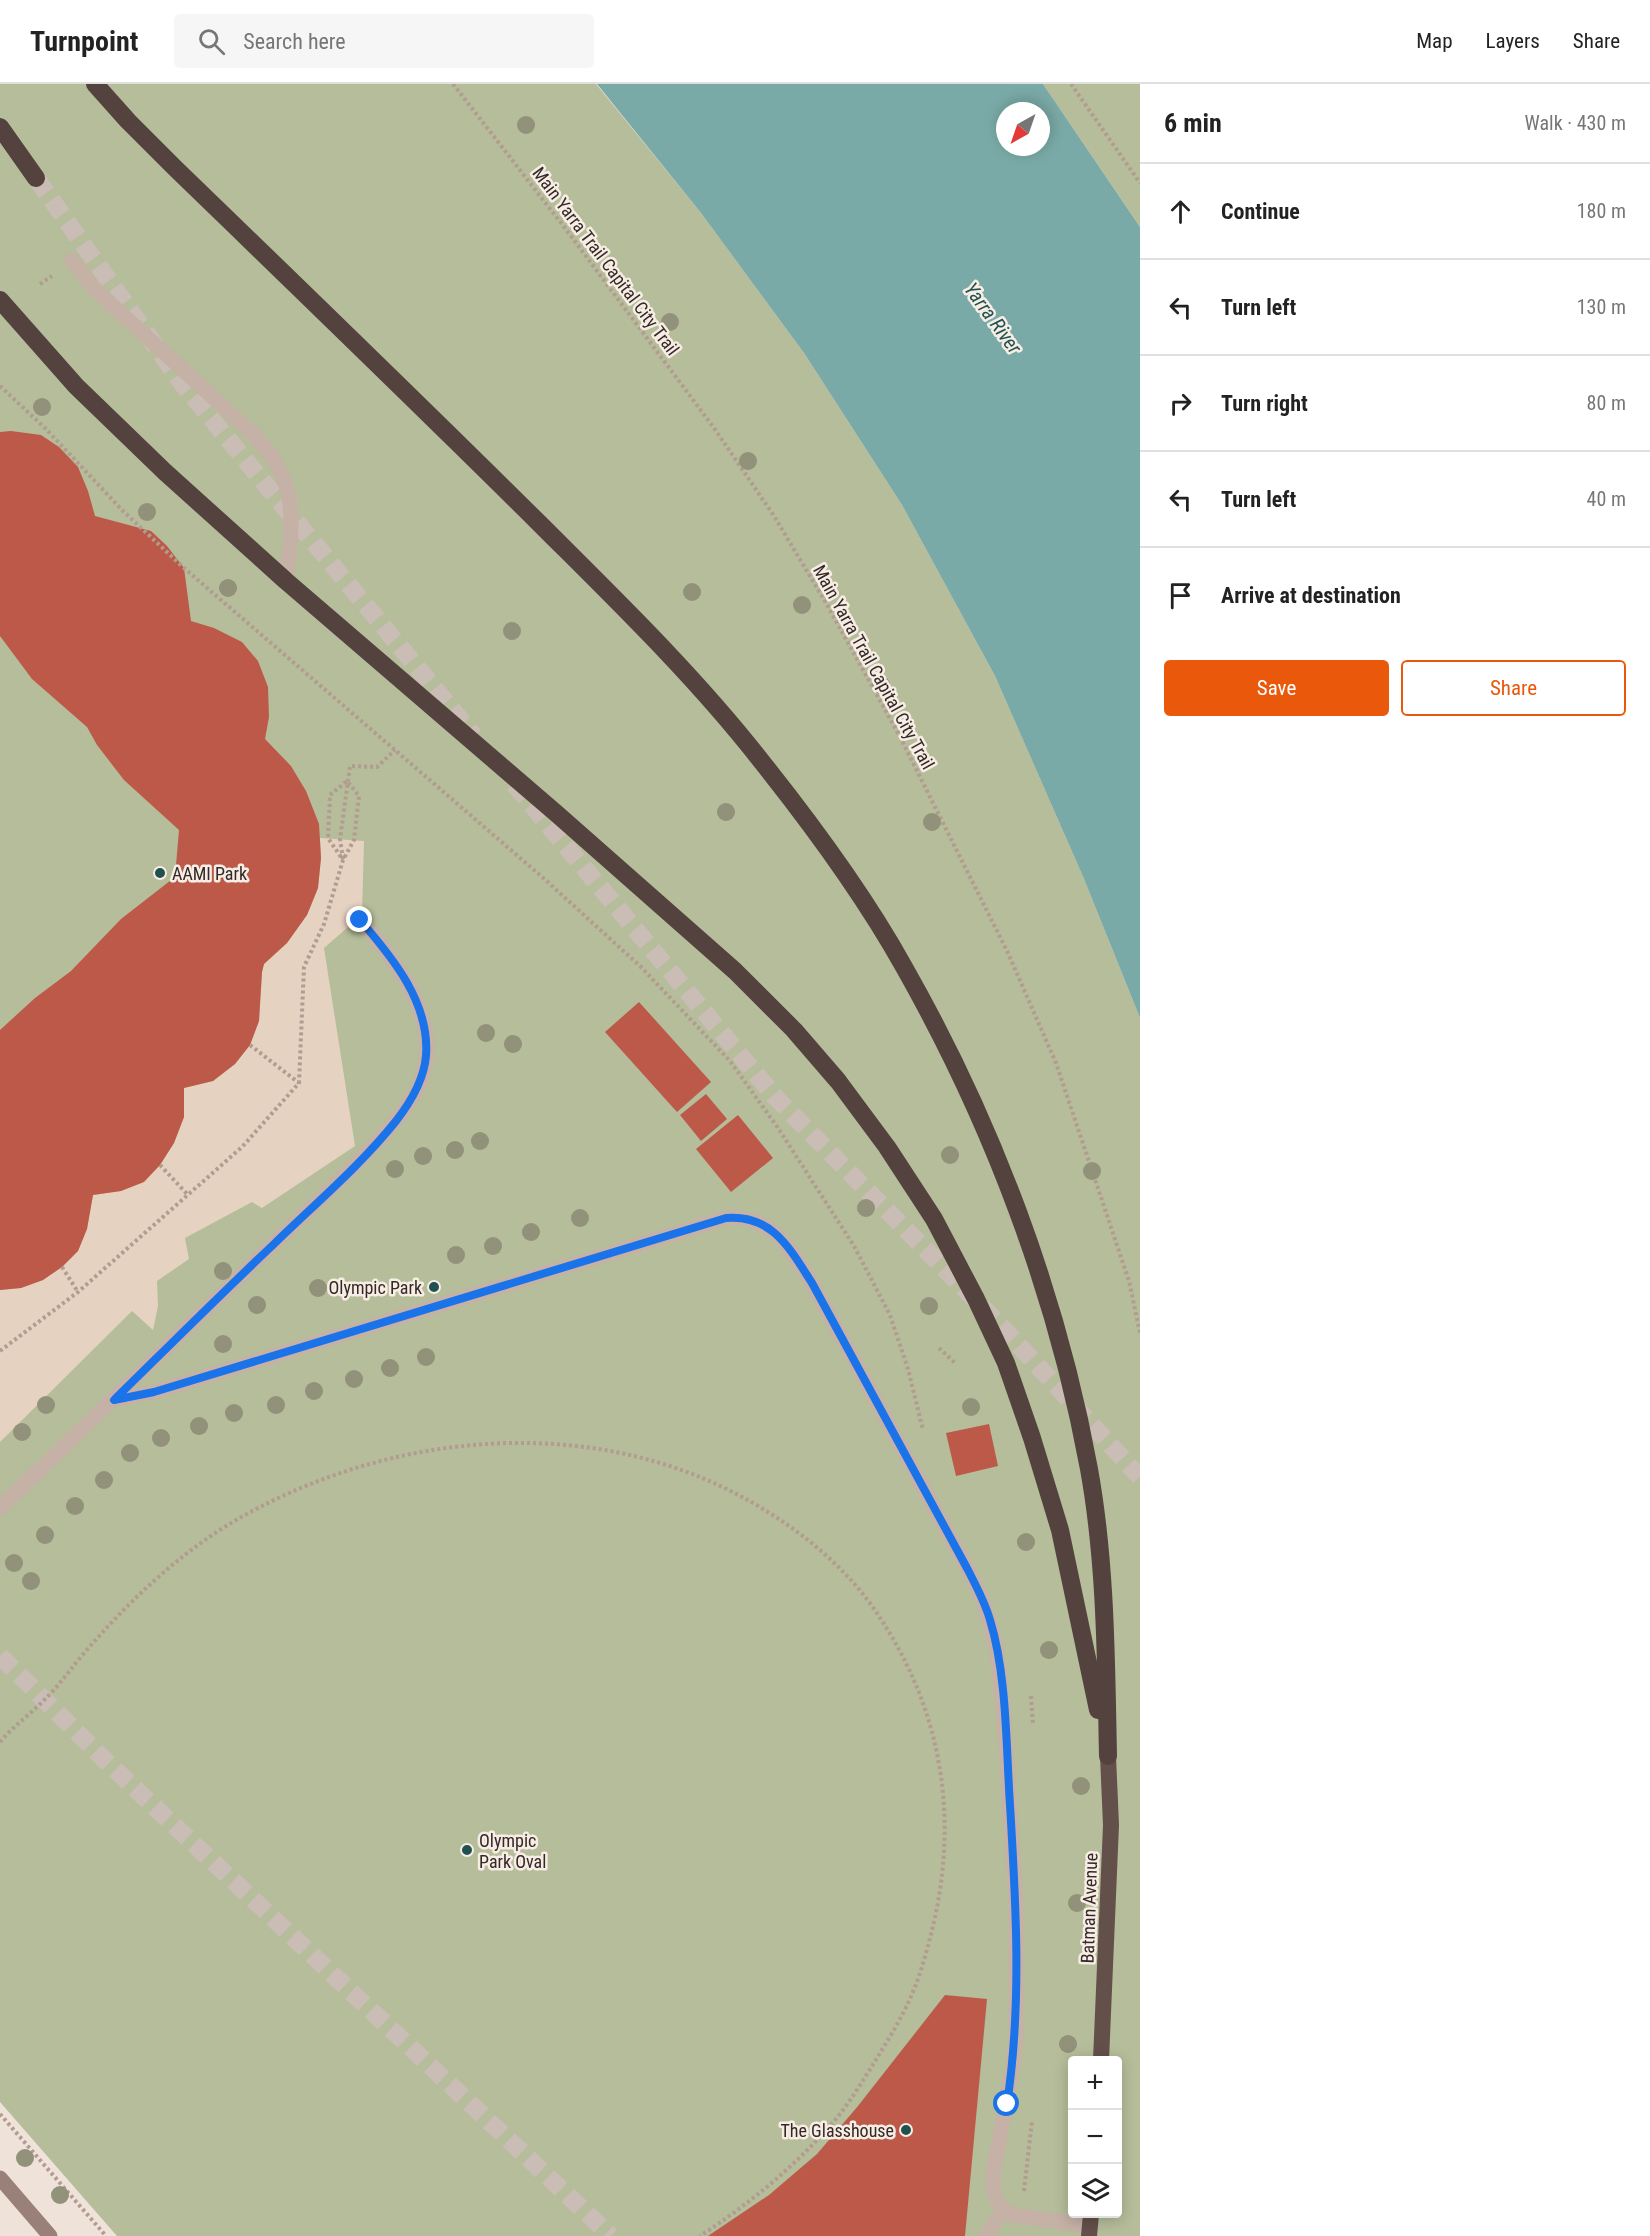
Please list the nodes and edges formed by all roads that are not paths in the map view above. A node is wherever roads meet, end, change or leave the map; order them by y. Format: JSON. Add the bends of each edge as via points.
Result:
{"nodes":[{"id":1,"x":95,"y":84,"type":"edge"},
{"id":2,"x":0,"y":127,"type":"edge"},
{"id":3,"x":36,"y":178,"type":"tunnel mouth"},
{"id":4,"x":72,"y":260,"type":"dead end"},
{"id":5,"x":0,"y":300,"type":"edge"},
{"id":6,"x":286,"y":581,"type":"junction"},
{"id":7,"x":360,"y":920,"type":"dead end"},
{"id":8,"x":114,"y":1400,"type":"junction"},
{"id":9,"x":0,"y":1508,"type":"edge"},
{"id":10,"x":1108,"y":1756,"type":"junction"},
{"id":11,"x":1101,"y":2056,"type":"edge"},
{"id":12,"x":0,"y":2178,"type":"edge"},
{"id":13,"x":1003,"y":2210,"type":"junction"},
{"id":14,"x":1090,"y":2225,"type":"edge"},
{"id":15,"x":50,"y":2236,"type":"edge"},
{"id":16,"x":986,"y":2236,"type":"edge"}],
"edges":[{"from":1,"to":10,"type":"highway","via":[[175,168],[468,452],[700,688],[834,857],[903,966],[994,1149],[1065,1355],[1090,1472],[1100,1553]]},
{"from":2,"to":3,"type":"highway"},
{"from":4,"to":6,"type":"lane","via":[[112,306],[273,456],[285,478],[291,503]]},
{"from":5,"to":6,"type":"highway","via":[[76,386]]},
{"from":6,"to":10,"type":"highway","via":[[735,971],[794,1030],[887,1147],[934,1219],[1006,1362],[1060,1530]]},
{"from":7,"to":8,"type":"lane","via":[[399,969],[415,998],[424,1025],[426,1057],[418,1088],[396,1121],[350,1171]]},
{"from":8,"to":9,"type":"lane"},
{"from":8,"to":13,"type":"lane","via":[[154,1392],[726,1218],[742,1216],[766,1225],[791,1250],[812,1283],[968,1570],[982,1598],[996,1645],[1016,1902],[1016,2032],[993,2174],[996,2202]]},
{"from":10,"to":11,"type":"highway","name":"Batman Avenue","via":[[1111,1825]]},
{"from":12,"to":15,"type":"main road"},
{"from":13,"to":14,"type":"lane","via":[[1012,2215]]},
{"from":13,"to":16,"type":"lane"}]}
